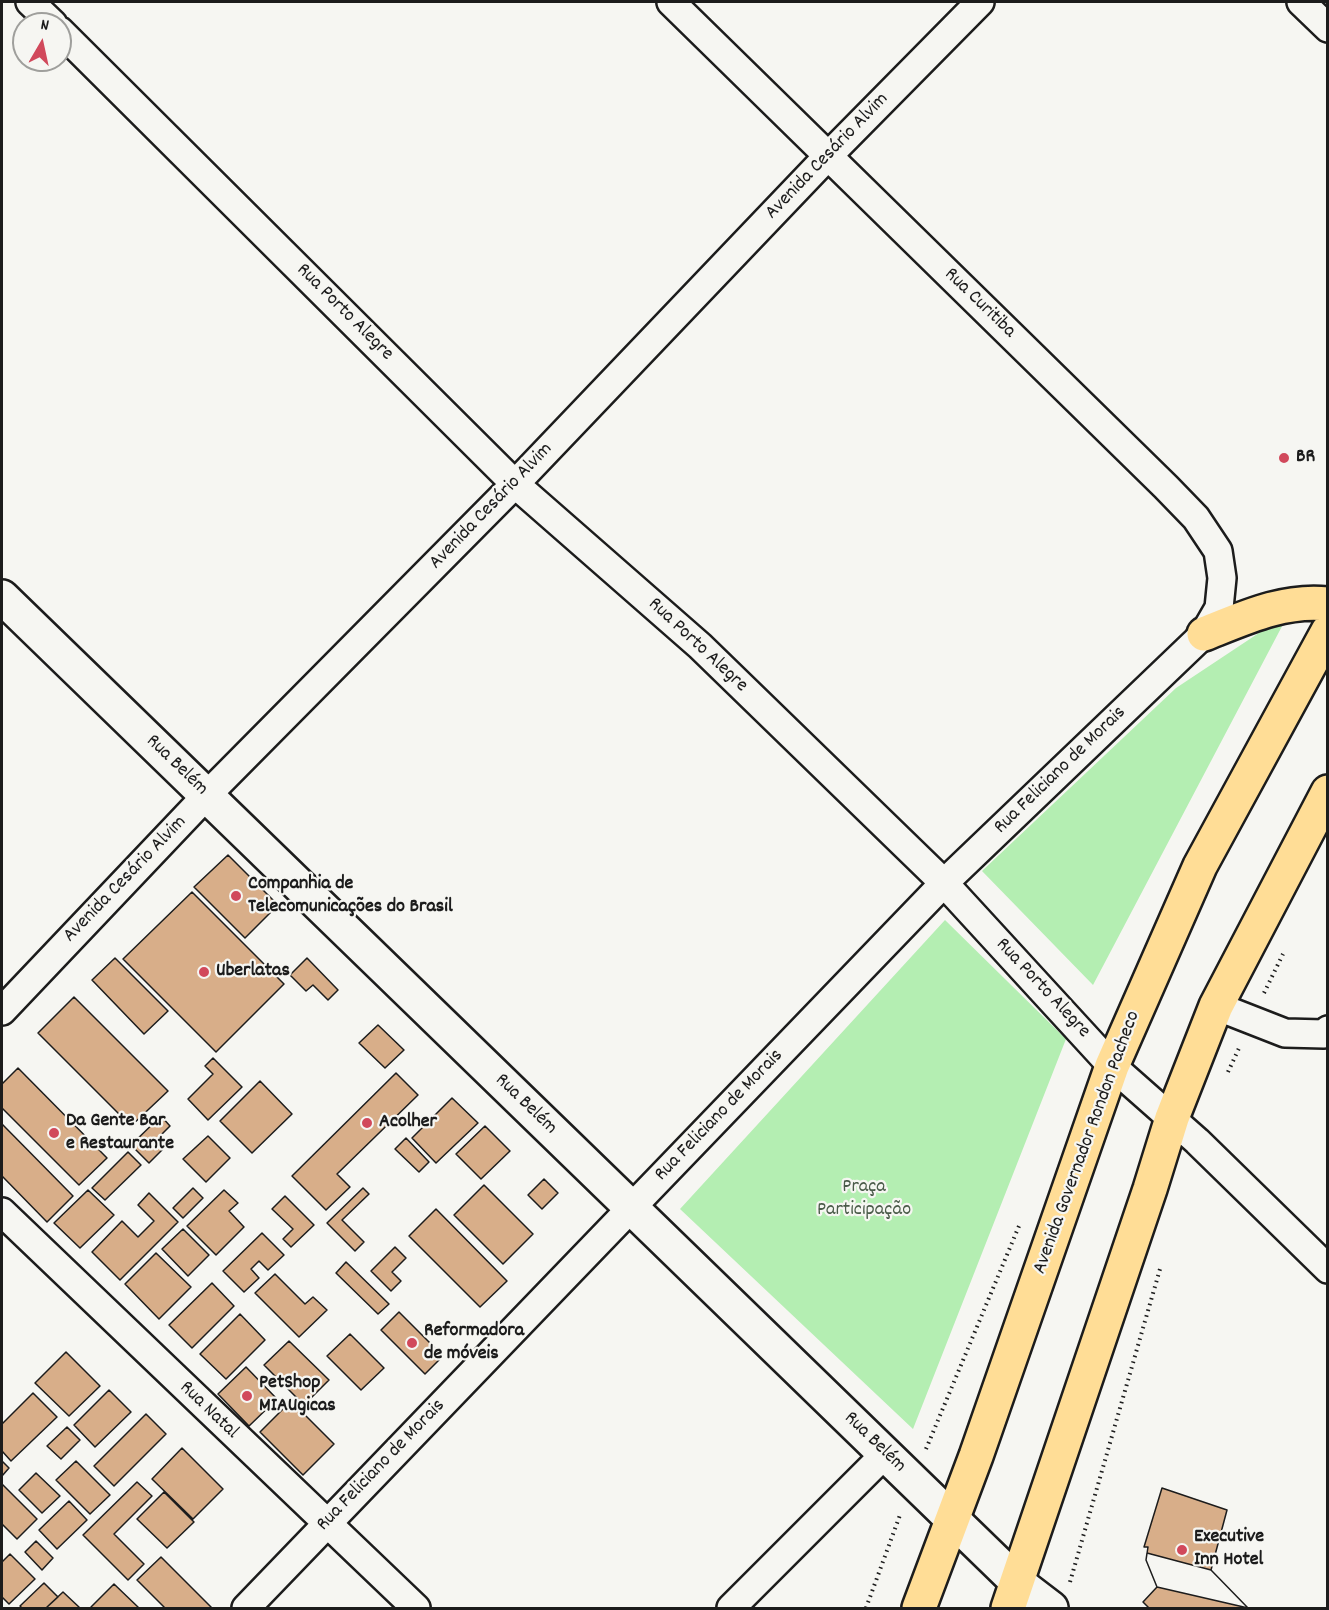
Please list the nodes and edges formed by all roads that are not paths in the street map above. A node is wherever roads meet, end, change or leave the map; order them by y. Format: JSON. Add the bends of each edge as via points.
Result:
{"nodes":[{"id":1,"x":671,"y":2,"type":"edge"},
{"id":2,"x":980,"y":2,"type":"edge"},
{"id":3,"x":1301,"y":2,"type":"edge"},
{"id":4,"x":1328,"y":28,"type":"edge"},
{"id":5,"x":72,"y":43,"type":"edge"},
{"id":6,"x":828,"y":156,"type":"junction"},
{"id":7,"x":515,"y":484,"type":"junction"},
{"id":8,"x":2,"y":597,"type":"edge"},
{"id":9,"x":1328,"y":604,"type":"edge"},
{"id":10,"x":1328,"y":631,"type":"edge"},
{"id":11,"x":1204,"y":634,"type":"junction"},
{"id":12,"x":1328,"y":792,"type":"edge"},
{"id":13,"x":206,"y":796,"type":"junction"},
{"id":14,"x":944,"y":883,"type":"junction"},
{"id":15,"x":1216,"y":1006,"type":"junction"},
{"id":16,"x":2,"y":1011,"type":"edge"},
{"id":17,"x":1328,"y":1030,"type":"edge"},
{"id":18,"x":1112,"y":1066,"type":"junction"},
{"id":19,"x":1172,"y":1118,"type":"junction"},
{"id":20,"x":631,"y":1208,"type":"junction"},
{"id":21,"x":2,"y":1212,"type":"edge"},
{"id":22,"x":1328,"y":1269,"type":"edge"},
{"id":23,"x":885,"y":1454,"type":"junction"},
{"id":24,"x":952,"y":1519,"type":"junction"},
{"id":25,"x":326,"y":1523,"type":"junction"},
{"id":26,"x":1012,"y":1595,"type":"edge"},
{"id":27,"x":1060,"y":1598,"type":"edge"},
{"id":28,"x":246,"y":1608,"type":"edge"},
{"id":29,"x":416,"y":1608,"type":"edge"},
{"id":30,"x":731,"y":1608,"type":"edge"},
{"id":31,"x":919,"y":1608,"type":"edge"}],
"edges":[{"from":1,"to":6,"type":"street","name":"Rua Curitiba"},
{"from":2,"to":6,"type":"street","name":"Avenida Cesário Alvim"},
{"from":3,"to":4,"type":"street"},
{"from":5,"to":7,"type":"street","name":"Rua Porto Alegre"},
{"from":6,"to":7,"type":"street","name":"Avenida Cesário Alvim"},
{"from":6,"to":11,"type":"street","name":"Rua Curitiba","via":[[1196,518],[1218,551],[1222,578],[1219,608]]},
{"from":7,"to":13,"type":"street","name":"Avenida Cesário Alvim"},
{"from":7,"to":14,"type":"street","name":"Rua Porto Alegre","via":[[700,646]]},
{"from":8,"to":13,"type":"street","name":"Rua Belém"},
{"from":9,"to":11,"type":"main road","via":[[1314,602],[1262,611]]},
{"from":10,"to":18,"type":"main road","name":"Avenida Governador Rondon Pacheco","via":[[1200,866]]},
{"from":11,"to":14,"type":"street","name":"Rua Feliciano de Morais"},
{"from":12,"to":15,"type":"main road"},
{"from":13,"to":16,"type":"street","name":"Avenida Cesário Alvim"},
{"from":13,"to":20,"type":"street","name":"Rua Belém"},
{"from":14,"to":18,"type":"street","name":"Rua Porto Alegre"},
{"from":14,"to":20,"type":"street","name":"Rua Feliciano de Morais"},
{"from":15,"to":17,"type":"street","via":[[1285,1033],[1324,1034]]},
{"from":15,"to":19,"type":"main road"},
{"from":18,"to":19,"type":"street","name":"Rua Porto Alegre"},
{"from":18,"to":24,"type":"main road","name":"Avenida Governador Rondon Pacheco"},
{"from":19,"to":22,"type":"street","name":"Rua Porto Alegre"},
{"from":19,"to":26,"type":"main road"},
{"from":20,"to":23,"type":"street","name":"Rua Belém"},
{"from":20,"to":25,"type":"street","name":"Rua Feliciano de Morais"},
{"from":21,"to":25,"type":"street","name":"Rua Natal"},
{"from":23,"to":24,"type":"street","name":"Rua Belém"},
{"from":23,"to":30,"type":"street"},
{"from":24,"to":26,"type":"street","name":"Rua Belém"},
{"from":24,"to":31,"type":"main road","name":"Avenida Governador Rondon Pacheco"},
{"from":25,"to":28,"type":"street","name":"Rua Feliciano de Morais"},
{"from":25,"to":29,"type":"street","name":"Rua Natal"},
{"from":26,"to":27,"type":"street","name":"Rua Belém"}]}
